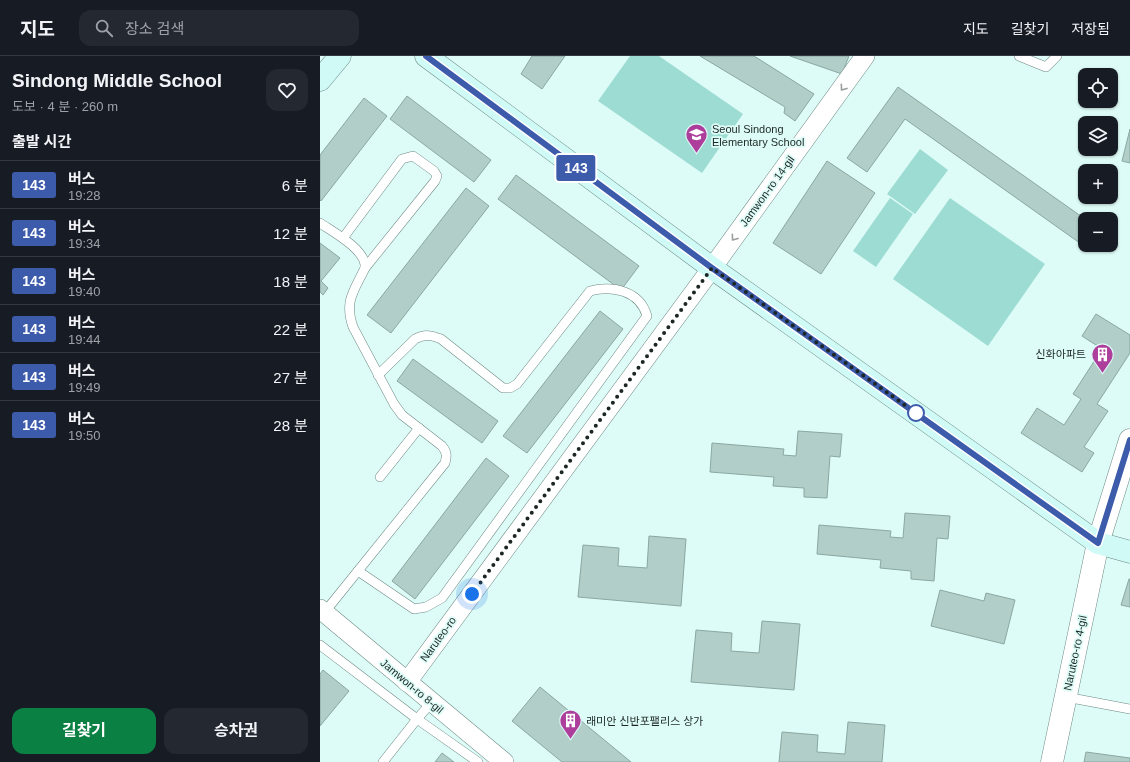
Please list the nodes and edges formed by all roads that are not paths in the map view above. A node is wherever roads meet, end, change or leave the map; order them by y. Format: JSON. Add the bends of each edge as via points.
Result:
{"nodes":[{"id":1,"x":340,"y":56,"type":"edge"},
{"id":2,"x":426,"y":56,"type":"edge"},
{"id":3,"x":865,"y":56,"type":"edge"},
{"id":4,"x":1019,"y":56,"type":"edge"},
{"id":5,"x":1057,"y":56,"type":"edge"},
{"id":6,"x":320,"y":80,"type":"edge"},
{"id":7,"x":320,"y":223,"type":"edge"},
{"id":8,"x":343,"y":238,"type":"junction"},
{"id":9,"x":365,"y":268,"type":"junction"},
{"id":10,"x":712,"y":268,"type":"junction"},
{"id":11,"x":378,"y":375,"type":"junction"},
{"id":12,"x":419,"y":428,"type":"junction"},
{"id":13,"x":1130,"y":440,"type":"edge"},
{"id":14,"x":380,"y":477,"type":"dead end"},
{"id":15,"x":1098,"y":543,"type":"junction"},
{"id":16,"x":1130,"y":552,"type":"edge"},
{"id":17,"x":358,"y":571,"type":"junction"},
{"id":18,"x":322,"y":611,"type":"edge"},
{"id":19,"x":320,"y":645,"type":"edge"},
{"id":20,"x":407,"y":682,"type":"junction"},
{"id":21,"x":1066,"y":698,"type":"junction"},
{"id":22,"x":432,"y":702,"type":"junction"},
{"id":23,"x":1130,"y":709,"type":"edge"},
{"id":24,"x":416,"y":719,"type":"junction"},
{"id":25,"x":383,"y":762,"type":"edge"},
{"id":26,"x":478,"y":762,"type":"edge"},
{"id":27,"x":504,"y":762,"type":"edge"},
{"id":28,"x":1052,"y":762,"type":"edge"}],
"edges":[{"from":1,"to":6,"type":"main road"},
{"from":2,"to":10,"type":"main road"},
{"from":3,"to":10,"type":"street","name":"Jamwon-ro 14-gil","one_way":true},
{"from":4,"to":5,"type":"lane","via":[[1046,67]]},
{"from":7,"to":8,"type":"lane"},
{"from":8,"to":9,"type":"lane","via":[[354,247]]},
{"from":8,"to":9,"type":"lane","via":[[402,159],[413,156],[434,171],[437,176],[435,181]]},
{"from":9,"to":11,"type":"lane","via":[[350,299],[349,316]]},
{"from":10,"to":15,"type":"main road"},
{"from":10,"to":20,"type":"street","name":"Naruteo-ro"},
{"from":11,"to":12,"type":"lane","via":[[397,410]]},
{"from":11,"to":17,"type":"lane","via":[[415,339],[431,335],[441,339],[503,388],[510,388],[517,384],[590,291],[611,288],[624,291],[640,301],[646,310],[647,316],[442,598],[426,607],[414,609]]},
{"from":12,"to":14,"type":"lane"},
{"from":12,"to":17,"type":"lane","via":[[446,450],[445,463]]},
{"from":13,"to":15,"type":"street"},
{"from":15,"to":16,"type":"main road"},
{"from":15,"to":21,"type":"street","name":"Naruteo-ro 4-gil"},
{"from":17,"to":18,"type":"lane"},
{"from":18,"to":20,"type":"street","name":"Jamwon-ro 8-gil"},
{"from":19,"to":24,"type":"lane"},
{"from":20,"to":22,"type":"street","name":"Jamwon-ro 8-gil"},
{"from":21,"to":23,"type":"lane"},
{"from":21,"to":28,"type":"street","name":"Naruteo-ro 4-gil"},
{"from":22,"to":24,"type":"lane"},
{"from":22,"to":27,"type":"street","name":"Jamwon-ro 8-gil"},
{"from":24,"to":25,"type":"lane"},
{"from":24,"to":26,"type":"lane"}]}
